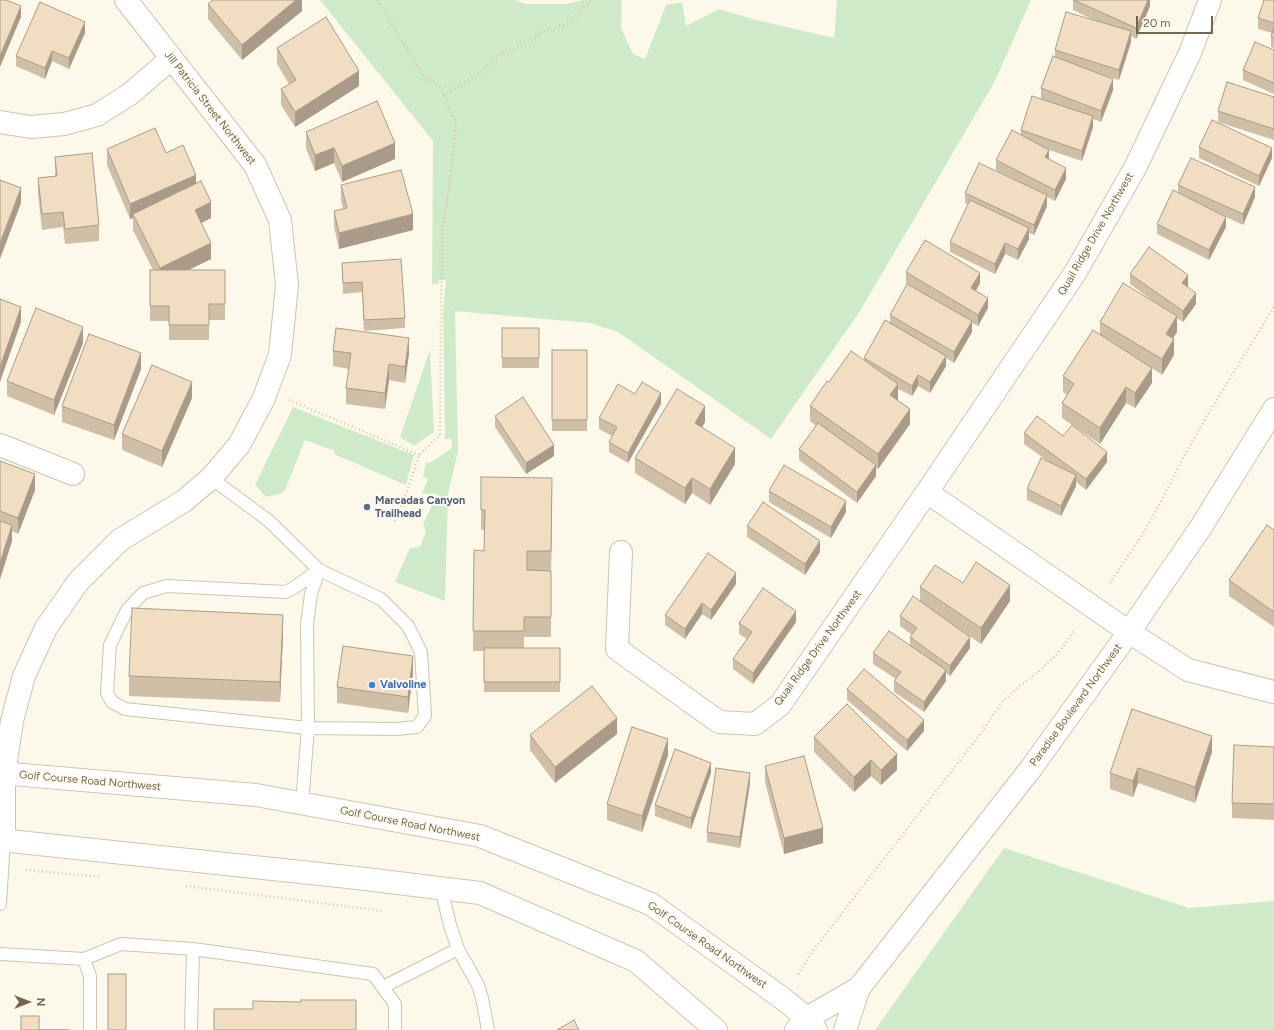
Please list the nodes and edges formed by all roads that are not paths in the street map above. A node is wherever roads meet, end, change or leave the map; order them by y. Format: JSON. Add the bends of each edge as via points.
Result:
{"nodes":[{"id":1,"x":126,"y":0,"type":"edge"},
{"id":2,"x":1210,"y":0,"type":"edge"},
{"id":3,"x":172,"y":58,"type":"junction"},
{"id":4,"x":0,"y":122,"type":"edge"},
{"id":5,"x":1274,"y":409,"type":"edge"},
{"id":6,"x":0,"y":445,"type":"edge"},
{"id":7,"x":73,"y":474,"type":"dead end"},
{"id":8,"x":211,"y":478,"type":"junction"},
{"id":9,"x":927,"y":492,"type":"junction"},
{"id":10,"x":621,"y":552,"type":"dead end"},
{"id":11,"x":319,"y":570,"type":"junction"},
{"id":12,"x":1129,"y":632,"type":"junction"},
{"id":13,"x":1274,"y":692,"type":"edge"},
{"id":14,"x":308,"y":728,"type":"junction"},
{"id":15,"x":2,"y":774,"type":"edge"},
{"id":16,"x":302,"y":804,"type":"junction"},
{"id":17,"x":2,"y":840,"type":"edge"},
{"id":18,"x":441,"y":888,"type":"junction"},
{"id":19,"x":0,"y":904,"type":"edge"},
{"id":20,"x":193,"y":949,"type":"junction"},
{"id":21,"x":458,"y":949,"type":"junction"},
{"id":22,"x":0,"y":954,"type":"edge"},
{"id":23,"x":84,"y":959,"type":"junction"},
{"id":24,"x":382,"y":987,"type":"junction"},
{"id":25,"x":859,"y":988,"type":"junction"},
{"id":26,"x":806,"y":1026,"type":"edge"},
{"id":27,"x":90,"y":1030,"type":"edge"},
{"id":28,"x":191,"y":1030,"type":"edge"},
{"id":29,"x":395,"y":1030,"type":"edge"},
{"id":30,"x":488,"y":1030,"type":"edge"},
{"id":31,"x":716,"y":1030,"type":"edge"},
{"id":32,"x":845,"y":1030,"type":"edge"}],
"edges":[{"from":1,"to":3,"type":"street","name":"Jill Patricia Street Northwest"},
{"from":2,"to":9,"type":"street","name":"Quail Ridge Drive Northwest","via":[[1190,53],[1134,168],[1075,273]]},
{"from":3,"to":4,"type":"street","via":[[130,94],[97,115],[64,124],[31,127]]},
{"from":3,"to":8,"type":"street","name":"Jill Patricia Street Northwest","via":[[255,165],[280,220],[287,286],[280,355],[263,400],[239,445]]},
{"from":5,"to":12,"type":"street","name":"Paradise Boulevard Northwest","via":[[1201,527]]},
{"from":6,"to":7,"type":"street"},
{"from":8,"to":11,"type":"lane","via":[[269,521]]},
{"from":8,"to":15,"type":"street","name":"Jill Patricia Street Northwest","via":[[184,500],[120,540],[78,582],[46,628],[24,676],[12,720]]},
{"from":9,"to":10,"type":"street","name":"Quail Ridge Drive Northwest","via":[[780,705],[755,724],[719,722],[617,649]]},
{"from":9,"to":12,"type":"street"},
{"from":11,"to":14,"type":"lane","via":[[311,594],[307,624]]},
{"from":11,"to":14,"type":"lane","via":[[381,599],[408,626],[421,652],[425,716],[417,727]]},
{"from":11,"to":14,"type":"lane","via":[[286,592],[167,586],[143,593],[127,610],[110,645],[107,693],[112,702],[125,709]]},
{"from":12,"to":13,"type":"street","via":[[1188,670]]},
{"from":12,"to":25,"type":"street","name":"Paradise Boulevard Northwest","via":[[1032,767]]},
{"from":14,"to":16,"type":"lane"},
{"from":15,"to":16,"type":"street","name":"Golf Course Road Northwest","via":[[256,795]]},
{"from":15,"to":17,"type":"street","name":"Jill Patricia Street Northwest"},
{"from":16,"to":26,"type":"street","name":"Golf Course Road Northwest","via":[[480,836],[650,904],[777,994]]},
{"from":17,"to":18,"type":"street"},
{"from":17,"to":19,"type":"lane"},
{"from":18,"to":21,"type":"lane"},
{"from":18,"to":31,"type":"street","via":[[480,893],[636,961]]},
{"from":20,"to":23,"type":"lane","via":[[120,944]]},
{"from":20,"to":24,"type":"lane","via":[[373,974]]},
{"from":20,"to":28,"type":"lane"},
{"from":21,"to":24,"type":"lane"},
{"from":21,"to":30,"type":"lane","via":[[478,985]]},
{"from":22,"to":23,"type":"lane"},
{"from":23,"to":27,"type":"lane","via":[[90,976]]},
{"from":24,"to":29,"type":"lane","via":[[395,1004]]},
{"from":25,"to":26,"type":"street","name":"Paradise Boulevard Northwest"},
{"from":25,"to":32,"type":"street","name":"Paradise Boulevard Northwest"}]}
